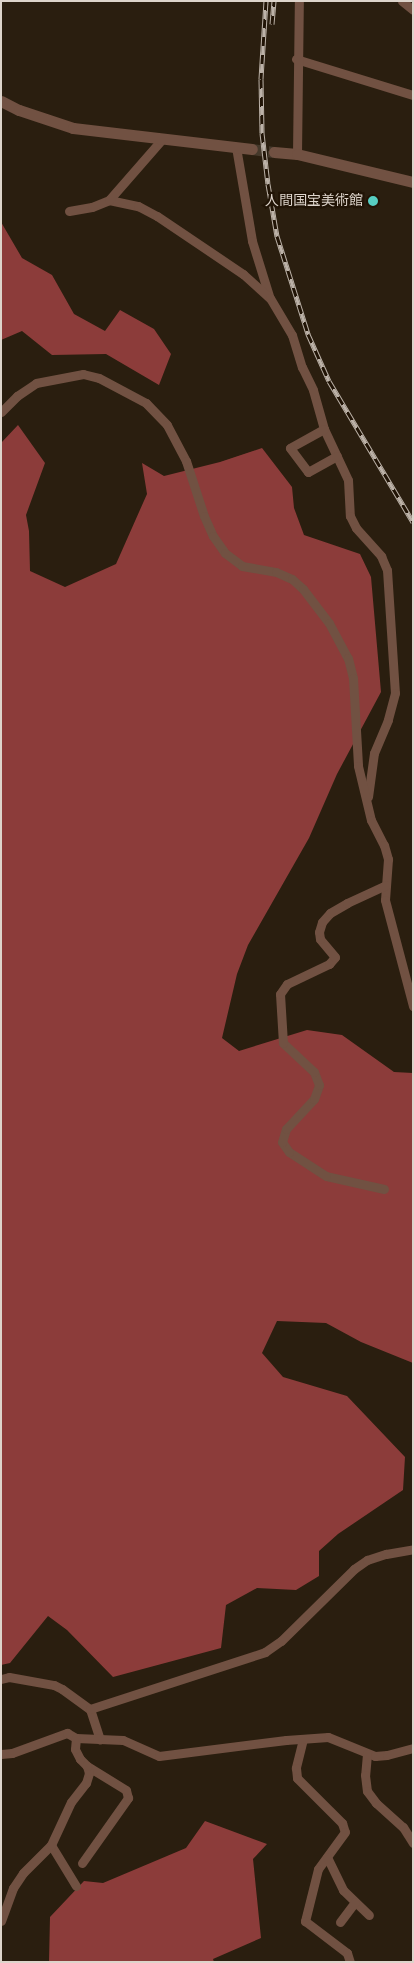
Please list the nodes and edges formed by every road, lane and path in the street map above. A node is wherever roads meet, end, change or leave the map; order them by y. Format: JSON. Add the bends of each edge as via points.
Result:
{"nodes":[{"id":1,"x":299,"y":1,"type":"edge"},
{"id":2,"x":402,"y":1,"type":"edge"},
{"id":3,"x":413,"y":10,"type":"edge"},
{"id":4,"x":296,"y":59,"type":"junction"},
{"id":5,"x":413,"y":95,"type":"edge"},
{"id":6,"x":1,"y":101,"type":"edge"},
{"id":7,"x":163,"y":138,"type":"junction"},
{"id":8,"x":236,"y":147,"type":"junction"},
{"id":9,"x":252,"y":149,"type":"tunnel mouth"},
{"id":10,"x":274,"y":152,"type":"tunnel mouth"},
{"id":11,"x":296,"y":154,"type":"junction"},
{"id":12,"x":413,"y":182,"type":"edge"},
{"id":13,"x":108,"y":200,"type":"junction"},
{"id":14,"x":69,"y":211,"type":"dead end"},
{"id":15,"x":270,"y":298,"type":"junction"},
{"id":16,"x":1,"y":412,"type":"edge"},
{"id":17,"x":324,"y":429,"type":"junction"},
{"id":18,"x":337,"y":456,"type":"junction"},
{"id":19,"x":367,"y":803,"type":"junction"},
{"id":20,"x":386,"y":885,"type":"junction"},
{"id":21,"x":413,"y":1006,"type":"edge"},
{"id":22,"x":384,"y":1189,"type":"dead end"},
{"id":23,"x":413,"y":1549,"type":"edge"},
{"id":24,"x":1,"y":1679,"type":"edge"},
{"id":25,"x":90,"y":1708,"type":"junction"},
{"id":26,"x":76,"y":1738,"type":"junction"},
{"id":27,"x":100,"y":1739,"type":"junction"},
{"id":28,"x":303,"y":1739,"type":"junction"},
{"id":29,"x":413,"y":1748,"type":"edge"},
{"id":30,"x":1,"y":1754,"type":"edge"},
{"id":31,"x":367,"y":1754,"type":"junction"},
{"id":32,"x":88,"y":1766,"type":"junction"},
{"id":33,"x":413,"y":1842,"type":"edge"},
{"id":34,"x":51,"y":1844,"type":"junction"},
{"id":35,"x":327,"y":1857,"type":"junction"},
{"id":36,"x":82,"y":1863,"type":"dead end"},
{"id":37,"x":76,"y":1886,"type":"dead end"},
{"id":38,"x":355,"y":1902,"type":"junction"},
{"id":39,"x":369,"y":1915,"type":"dead end"},
{"id":40,"x":1,"y":1921,"type":"edge"},
{"id":41,"x":340,"y":1922,"type":"dead end"},
{"id":42,"x":350,"y":1962,"type":"edge"}],
"edges":[{"from":1,"to":4,"type":"street"},
{"from":2,"to":3,"type":"street"},
{"from":4,"to":5,"type":"street"},
{"from":4,"to":11,"type":"street"},
{"from":6,"to":7,"type":"street","via":[[73,128]]},
{"from":7,"to":8,"type":"street"},
{"from":7,"to":13,"type":"street"},
{"from":8,"to":9,"type":"street"},
{"from":8,"to":15,"type":"street","via":[[252,241]]},
{"from":10,"to":11,"type":"street"},
{"from":11,"to":12,"type":"street"},
{"from":13,"to":14,"type":"street"},
{"from":13,"to":15,"type":"street","via":[[138,206],[165,220],[243,274]]},
{"from":15,"to":17,"type":"street","via":[[292,335]]},
{"from":16,"to":19,"type":"street","via":[[36,383],[83,374],[99,378],[146,403],[156,412],[167,425],[186,461],[204,516],[225,553],[242,566],[276,572],[292,579],[334,632],[348,658],[353,678],[358,766]]},
{"from":17,"to":18,"type":"street"},
{"from":17,"to":18,"type":"street","via":[[290,448],[308,472]]},
{"from":18,"to":19,"type":"street","via":[[348,480],[350,516],[356,528],[381,556],[387,570],[395,693],[374,752]]},
{"from":19,"to":20,"type":"street","via":[[388,859]]},
{"from":20,"to":21,"type":"street","via":[[385,900]]},
{"from":20,"to":22,"type":"street","via":[[330,913],[319,932],[335,956],[330,964],[287,984],[280,994],[283,1043],[314,1072],[319,1085],[314,1099],[286,1129],[282,1142],[289,1152],[326,1176]]},
{"from":23,"to":25,"type":"street","via":[[367,1560],[354,1569],[266,1652]]},
{"from":24,"to":25,"type":"street","via":[[9,1677],[54,1685]]},
{"from":25,"to":27,"type":"street"},
{"from":26,"to":27,"type":"street"},
{"from":26,"to":30,"type":"street","via":[[67,1733]]},
{"from":26,"to":32,"type":"street","via":[[80,1760]]},
{"from":27,"to":28,"type":"street","via":[[123,1740],[159,1756]]},
{"from":28,"to":31,"type":"street","via":[[328,1737]]},
{"from":28,"to":35,"type":"street","via":[[296,1768],[297,1778],[342,1823],[345,1832]]},
{"from":29,"to":31,"type":"street","via":[[387,1755]]},
{"from":31,"to":33,"type":"street","via":[[365,1776],[368,1791]]},
{"from":32,"to":34,"type":"street","via":[[86,1783],[71,1802]]},
{"from":32,"to":36,"type":"street","via":[[126,1790],[128,1798]]},
{"from":34,"to":37,"type":"street"},
{"from":34,"to":40,"type":"street","via":[[18,1880]]},
{"from":35,"to":38,"type":"street","via":[[344,1890]]},
{"from":35,"to":42,"type":"street","via":[[318,1869],[305,1921],[347,1953]]},
{"from":38,"to":39,"type":"street"},
{"from":38,"to":41,"type":"street"}]}
